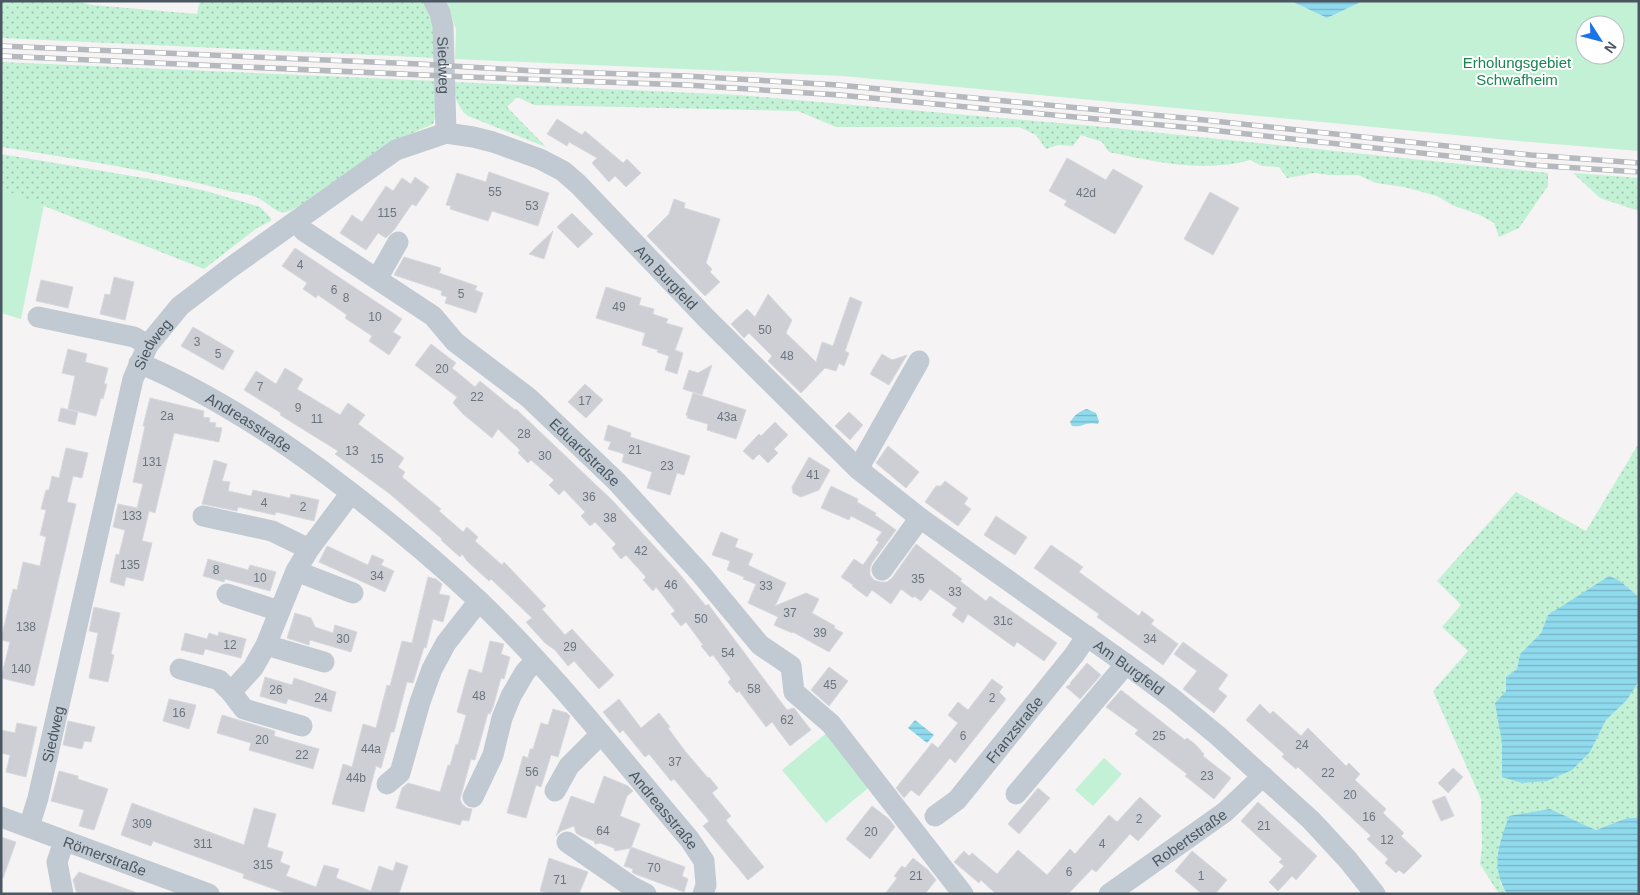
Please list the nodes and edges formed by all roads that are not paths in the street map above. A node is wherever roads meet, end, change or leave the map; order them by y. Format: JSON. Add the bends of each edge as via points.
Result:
{"nodes":[{"id":1,"x":434,"y":1,"type":"edge"},
{"id":2,"x":446,"y":133,"type":"junction"},
{"id":3,"x":296,"y":221,"type":"junction"},
{"id":4,"x":398,"y":242,"type":"dead end"},
{"id":5,"x":377,"y":279,"type":"junction"},
{"id":6,"x":38,"y":317,"type":"dead end"},
{"id":7,"x":144,"y":354,"type":"junction"},
{"id":8,"x":919,"y":361,"type":"dead end"},
{"id":9,"x":858,"y":469,"type":"junction"},
{"id":10,"x":351,"y":493,"type":"junction"},
{"id":11,"x":203,"y":516,"type":"dead end"},
{"id":12,"x":920,"y":518,"type":"junction"},
{"id":13,"x":309,"y":549,"type":"junction"},
{"id":14,"x":882,"y":570,"type":"dead end"},
{"id":15,"x":296,"y":571,"type":"junction"},
{"id":16,"x":352,"y":593,"type":"dead end"},
{"id":17,"x":227,"y":594,"type":"dead end"},
{"id":18,"x":479,"y":601,"type":"junction"},
{"id":19,"x":279,"y":612,"type":"junction"},
{"id":20,"x":1087,"y":636,"type":"junction"},
{"id":21,"x":266,"y":645,"type":"junction"},
{"id":22,"x":536,"y":660,"type":"junction"},
{"id":23,"x":324,"y":662,"type":"dead end"},
{"id":24,"x":1126,"y":664,"type":"junction"},
{"id":25,"x":180,"y":669,"type":"dead end"},
{"id":26,"x":231,"y":692,"type":"junction"},
{"id":27,"x":302,"y":726,"type":"dead end"},
{"id":28,"x":601,"y":734,"type":"junction"},
{"id":29,"x":1263,"y":776,"type":"junction"},
{"id":30,"x":387,"y":784,"type":"dead end"},
{"id":31,"x":555,"y":791,"type":"dead end"},
{"id":32,"x":1016,"y":794,"type":"dead end"},
{"id":33,"x":473,"y":797,"type":"dead end"},
{"id":34,"x":935,"y":816,"type":"dead end"},
{"id":35,"x":1,"y":817,"type":"edge"},
{"id":36,"x":29,"y":827,"type":"junction"},
{"id":37,"x":64,"y":841,"type":"junction"},
{"id":38,"x":567,"y":842,"type":"dead end"},
{"id":39,"x":63,"y":894,"type":"edge"},
{"id":40,"x":209,"y":894,"type":"edge"},
{"id":41,"x":646,"y":894,"type":"edge"},
{"id":42,"x":703,"y":894,"type":"edge"},
{"id":43,"x":963,"y":894,"type":"edge"},
{"id":44,"x":1110,"y":894,"type":"edge"},
{"id":45,"x":1375,"y":894,"type":"edge"}],
"edges":[{"from":1,"to":2,"type":"street","name":"Siedweg","via":[[443,26]]},
{"from":2,"to":3,"type":"street","name":"Siedweg","via":[[396,150]]},
{"from":2,"to":9,"type":"street","name":"Am Burgfeld","via":[[494,142],[563,170]]},
{"from":3,"to":5,"type":"street","name":"Eduardstraße","via":[[304,230]]},
{"from":3,"to":7,"type":"street","name":"Siedweg","via":[[180,306]]},
{"from":4,"to":5,"type":"street"},
{"from":5,"to":43,"type":"street","name":"Eduardstraße","via":[[433,316],[455,342],[529,398],[617,482],[760,645],[791,666],[794,692],[831,724]]},
{"from":6,"to":7,"type":"street","name":"Andreasstraße","via":[[134,337]]},
{"from":7,"to":10,"type":"street","name":"Andreasstraße","via":[[190,387],[288,447]]},
{"from":7,"to":36,"type":"street","name":"Siedweg","via":[[133,379]]},
{"from":8,"to":9,"type":"street"},
{"from":9,"to":12,"type":"street","name":"Am Burgfeld"},
{"from":10,"to":13,"type":"street"},
{"from":10,"to":18,"type":"street","name":"Andreasstraße","via":[[421,548]]},
{"from":11,"to":13,"type":"street","via":[[272,531]]},
{"from":12,"to":14,"type":"street"},
{"from":12,"to":20,"type":"street","name":"Am Burgfeld"},
{"from":13,"to":15,"type":"street"},
{"from":15,"to":16,"type":"street"},
{"from":15,"to":19,"type":"street"},
{"from":17,"to":19,"type":"street"},
{"from":18,"to":22,"type":"street","name":"Andreasstraße"},
{"from":18,"to":30,"type":"street","via":[[446,643],[432,670],[400,773]]},
{"from":19,"to":21,"type":"street"},
{"from":20,"to":24,"type":"street","name":"Am Burgfeld"},
{"from":20,"to":34,"type":"street","name":"Franzstraße","via":[[957,800]]},
{"from":21,"to":23,"type":"street"},
{"from":21,"to":26,"type":"street","via":[[253,668]]},
{"from":22,"to":28,"type":"street","name":"Andreasstraße"},
{"from":22,"to":33,"type":"street","via":[[511,696],[493,755]]},
{"from":24,"to":29,"type":"street","name":"Am Burgfeld","via":[[1172,698]]},
{"from":24,"to":32,"type":"street"},
{"from":25,"to":26,"type":"street","via":[[219,680]]},
{"from":26,"to":27,"type":"street","via":[[244,709]]},
{"from":28,"to":31,"type":"street","via":[[569,766]]},
{"from":28,"to":42,"type":"street","name":"Andreasstraße","via":[[704,861],[706,885]]},
{"from":29,"to":44,"type":"street","name":"Robertstraße","via":[[1225,812]]},
{"from":29,"to":45,"type":"street","name":"Am Burgfeld","via":[[1311,820]]},
{"from":35,"to":36,"type":"street","name":"Römerstraße"},
{"from":36,"to":37,"type":"street","name":"Römerstraße"},
{"from":37,"to":39,"type":"street","via":[[57,862]]},
{"from":37,"to":40,"type":"street","name":"Römerstraße"},
{"from":38,"to":41,"type":"street"}]}
